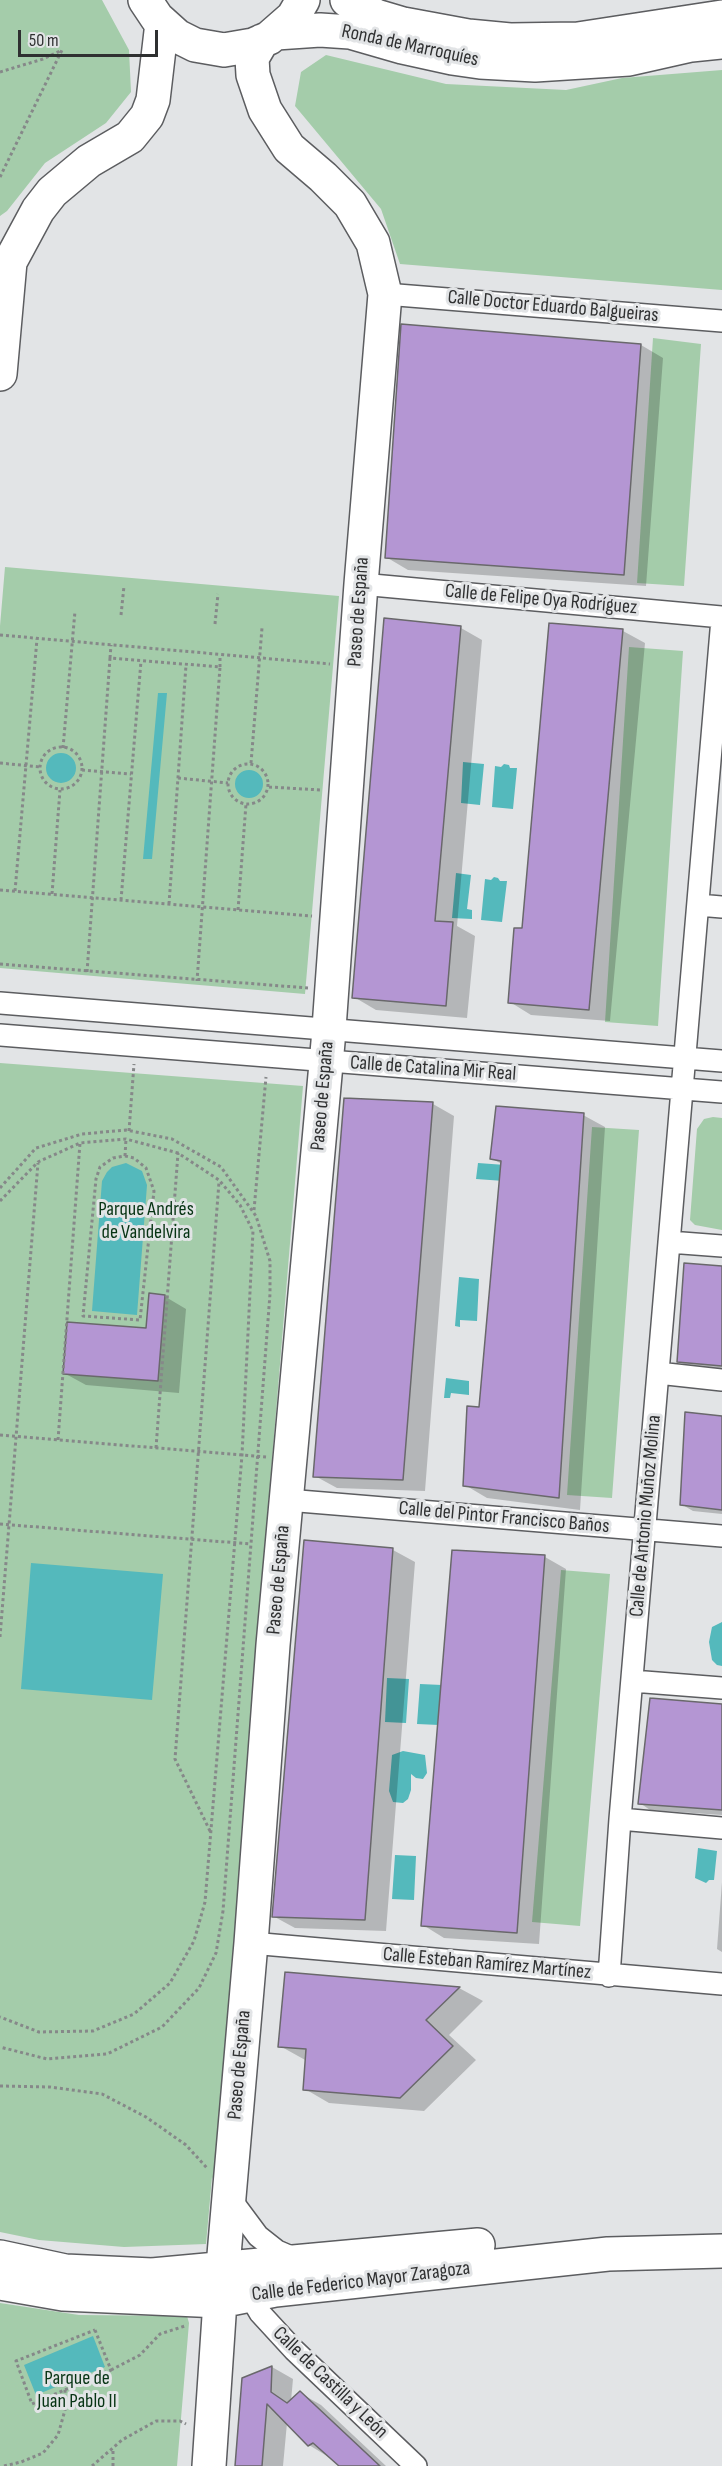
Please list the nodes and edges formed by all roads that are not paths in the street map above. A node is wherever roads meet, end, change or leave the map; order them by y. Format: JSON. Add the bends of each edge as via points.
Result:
{"nodes":[{"id":1,"x":303,"y":0,"type":"edge"},
{"id":2,"x":347,"y":0,"type":"edge"},
{"id":3,"x":154,"y":12,"type":"edge"},
{"id":4,"x":722,"y":17,"type":"edge"},
{"id":5,"x":269,"y":37,"type":"junction"},
{"id":6,"x":722,"y":42,"type":"edge"},
{"id":7,"x":5,"y":262,"type":"edge"},
{"id":8,"x":385,"y":294,"type":"junction"},
{"id":9,"x":722,"y":321,"type":"edge"},
{"id":10,"x":0,"y":374,"type":"edge"},
{"id":11,"x":361,"y":584,"type":"junction"},
{"id":12,"x":722,"y":618,"type":"edge"},
{"id":13,"x":716,"y":762,"type":"edge"},
{"id":14,"x":698,"y":905,"type":"junction"},
{"id":15,"x":722,"y":907,"type":"edge"},
{"id":16,"x":0,"y":1003,"type":"edge"},
{"id":17,"x":0,"y":1035,"type":"edge"},
{"id":18,"x":327,"y":1045,"type":"junction"},
{"id":19,"x":685,"y":1058,"type":"junction"},
{"id":20,"x":722,"y":1060,"type":"edge"},
{"id":21,"x":682,"y":1089,"type":"junction"},
{"id":22,"x":722,"y":1092,"type":"edge"},
{"id":23,"x":669,"y":1242,"type":"junction"},
{"id":24,"x":722,"y":1246,"type":"edge"},
{"id":25,"x":658,"y":1373,"type":"junction"},
{"id":26,"x":722,"y":1380,"type":"edge"},
{"id":27,"x":286,"y":1500,"type":"junction"},
{"id":28,"x":645,"y":1530,"type":"junction"},
{"id":29,"x":722,"y":1536,"type":"edge"},
{"id":30,"x":632,"y":1681,"type":"junction"},
{"id":31,"x":722,"y":1688,"type":"edge"},
{"id":32,"x":620,"y":1819,"type":"junction"},
{"id":33,"x":722,"y":1828,"type":"edge"},
{"id":34,"x":251,"y":1943,"type":"junction"},
{"id":35,"x":609,"y":1976,"type":"junction"},
{"id":36,"x":722,"y":1984,"type":"edge"},
{"id":37,"x":220,"y":2185,"type":"junction"},
{"id":38,"x":722,"y":2230,"type":"edge"},
{"id":39,"x":722,"y":2251,"type":"edge"},
{"id":40,"x":0,"y":2258,"type":"edge"},
{"id":41,"x":299,"y":2260,"type":"junction"},
{"id":42,"x":223,"y":2268,"type":"junction"},
{"id":43,"x":0,"y":2283,"type":"edge"},
{"id":44,"x":235,"y":2298,"type":"junction"},
{"id":45,"x":209,"y":2466,"type":"edge"},
{"id":46,"x":416,"y":2466,"type":"edge"}],
"edges":[{"from":1,"to":5,"type":"main road","via":[[293,17]]},
{"from":2,"to":4,"type":"main road","name":"Ronda de Marroquíes","via":[[376,16],[403,24],[510,40],[578,39]]},
{"from":3,"to":5,"type":"main road","name":"Ronda de Marroquíes","via":[[186,41],[214,49],[234,49]]},
{"from":3,"to":7,"type":"main road","via":[[154,93],[147,116],[130,137],[89,161],[52,192]]},
{"from":5,"to":6,"type":"main road","name":"Ronda de Marroquíes","via":[[327,30],[350,32],[452,58],[535,65],[629,59]]},
{"from":5,"to":8,"type":"main road","name":"Paseo de España","via":[[252,58],[253,75],[265,110],[289,148],[350,204],[373,243]]},
{"from":7,"to":10,"type":"main road"},
{"from":8,"to":9,"type":"street","name":"Calle Doctor Eduardo Balgueiras"},
{"from":8,"to":11,"type":"main road","name":"Paseo de España"},
{"from":11,"to":12,"type":"street","name":"Calle de Felipe Oya Rodríguez"},
{"from":11,"to":18,"type":"main road","name":"Paseo de España"},
{"from":12,"to":13,"type":"street","name":"Calle de Antonio Muñoz Molina"},
{"from":13,"to":14,"type":"street","name":"Calle de Antonio Muñoz Molina"},
{"from":14,"to":15,"type":"street"},
{"from":14,"to":19,"type":"street","name":"Calle de Antonio Muñoz Molina"},
{"from":16,"to":18,"type":"street","name":"Calle de Catalina Mir Real"},
{"from":17,"to":18,"type":"street","name":"Calle de Catalina Mir Real"},
{"from":18,"to":19,"type":"street","name":"Calle de Catalina Mir Real"},
{"from":18,"to":21,"type":"street","name":"Calle de Catalina Mir Real"},
{"from":18,"to":27,"type":"main road","name":"Paseo de España"},
{"from":19,"to":20,"type":"street","name":"Calle de Catalina Mir Real"},
{"from":19,"to":21,"type":"street","name":"Calle de Antonio Muñoz Molina"},
{"from":21,"to":22,"type":"street","name":"Calle de Catalina Mir Real"},
{"from":21,"to":23,"type":"street","name":"Calle de Antonio Muñoz Molina"},
{"from":23,"to":24,"type":"street"},
{"from":23,"to":25,"type":"street","name":"Calle de Antonio Muñoz Molina"},
{"from":25,"to":26,"type":"street"},
{"from":25,"to":28,"type":"street","name":"Calle de Antonio Muñoz Molina"},
{"from":27,"to":28,"type":"street","name":"Calle del Pintor Francisco Baños"},
{"from":27,"to":34,"type":"main road","name":"Paseo de España","via":[[267,1545]]},
{"from":28,"to":29,"type":"street","name":"Calle del Pintor Francisco Baños"},
{"from":28,"to":30,"type":"street","name":"Calle de Antonio Muñoz Molina"},
{"from":30,"to":31,"type":"street"},
{"from":30,"to":32,"type":"street","name":"Calle de Antonio Muñoz Molina"},
{"from":32,"to":33,"type":"street"},
{"from":32,"to":35,"type":"street","name":"Calle de Antonio Muñoz Molina"},
{"from":34,"to":35,"type":"street","name":"Calle Esteban Ramírez Martínez"},
{"from":34,"to":37,"type":"main road","name":"Paseo de España"},
{"from":35,"to":36,"type":"street","name":"Calle Esteban Ramírez Martínez"},
{"from":37,"to":41,"type":"street","via":[[258,2236],[277,2251]]},
{"from":37,"to":42,"type":"main road","name":"Paseo de España"},
{"from":38,"to":41,"type":"main road","name":"Calle de Federico Mayor Zaragoza","via":[[607,2232]]},
{"from":39,"to":44,"type":"main road","name":"Calle de Federico Mayor Zaragoza","via":[[608,2254],[275,2290]]},
{"from":40,"to":42,"type":"main road","name":"Calle de Federico Mayor Zaragoza","via":[[65,2271],[152,2275]]},
{"from":41,"to":42,"type":"main road","name":"Calle de Federico Mayor Zaragoza"},
{"from":42,"to":44,"type":"main road","name":"Paseo de España"},
{"from":43,"to":44,"type":"main road","name":"Calle de Federico Mayor Zaragoza","via":[[63,2294]]},
{"from":44,"to":45,"type":"main road","name":"Paseo de España"},
{"from":44,"to":46,"type":"street","name":"Calle de Castilla y León","via":[[260,2313]]}]}
